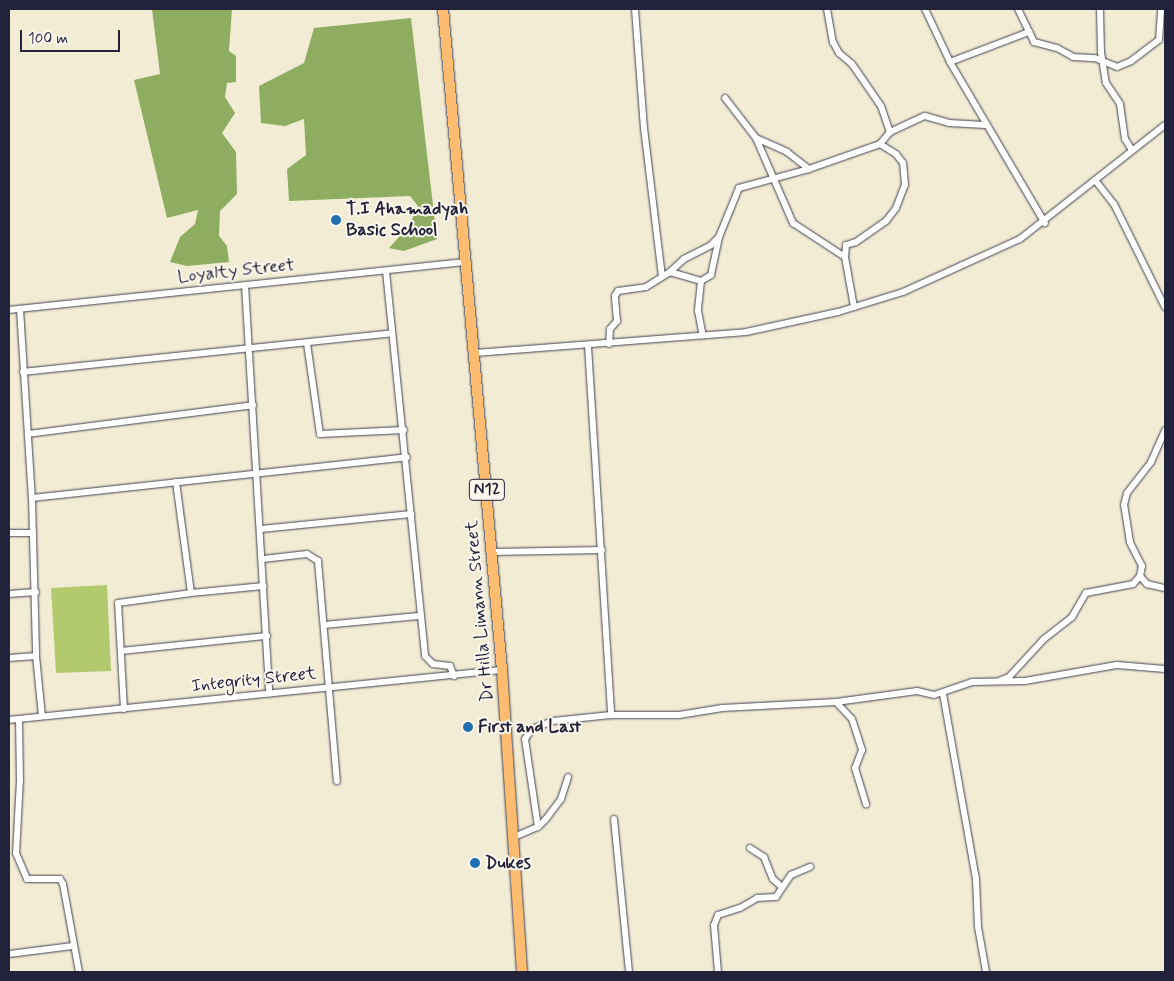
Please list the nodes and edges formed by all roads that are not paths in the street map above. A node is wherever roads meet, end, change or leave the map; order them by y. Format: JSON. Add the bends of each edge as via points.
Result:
{"nodes":[{"id":1,"x":443,"y":9,"type":"edge"},
{"id":2,"x":635,"y":9,"type":"edge"},
{"id":3,"x":827,"y":9,"type":"edge"},
{"id":4,"x":925,"y":9,"type":"edge"},
{"id":5,"x":1018,"y":9,"type":"edge"},
{"id":6,"x":1100,"y":9,"type":"edge"},
{"id":7,"x":1161,"y":9,"type":"edge"},
{"id":8,"x":1029,"y":32,"type":"junction"},
{"id":9,"x":1102,"y":60,"type":"junction"},
{"id":10,"x":950,"y":62,"type":"junction"},
{"id":11,"x":725,"y":98,"type":"dead end"},
{"id":12,"x":985,"y":124,"type":"junction"},
{"id":13,"x":1165,"y":125,"type":"edge"},
{"id":14,"x":890,"y":132,"type":"junction"},
{"id":15,"x":756,"y":138,"type":"junction"},
{"id":16,"x":880,"y":144,"type":"junction"},
{"id":17,"x":1132,"y":150,"type":"junction"},
{"id":18,"x":809,"y":170,"type":"junction"},
{"id":19,"x":774,"y":179,"type":"junction"},
{"id":20,"x":1095,"y":180,"type":"junction"},
{"id":21,"x":1045,"y":223,"type":"junction"},
{"id":22,"x":720,"y":237,"type":"junction"},
{"id":23,"x":845,"y":257,"type":"junction"},
{"id":24,"x":466,"y":262,"type":"junction"},
{"id":25,"x":386,"y":271,"type":"junction"},
{"id":26,"x":670,"y":272,"type":"junction"},
{"id":27,"x":662,"y":276,"type":"junction"},
{"id":28,"x":701,"y":281,"type":"junction"},
{"id":29,"x":245,"y":285,"type":"junction"},
{"id":30,"x":854,"y":307,"type":"junction"},
{"id":31,"x":1165,"y":307,"type":"edge"},
{"id":32,"x":20,"y":309,"type":"junction"},
{"id":33,"x":9,"y":310,"type":"edge"},
{"id":34,"x":392,"y":333,"type":"junction"},
{"id":35,"x":703,"y":336,"type":"junction"},
{"id":36,"x":307,"y":343,"type":"junction"},
{"id":37,"x":609,"y":344,"type":"junction"},
{"id":38,"x":588,"y":346,"type":"junction"},
{"id":39,"x":250,"y":349,"type":"junction"},
{"id":40,"x":474,"y":353,"type":"junction"},
{"id":41,"x":23,"y":372,"type":"junction"},
{"id":42,"x":253,"y":405,"type":"junction"},
{"id":43,"x":404,"y":430,"type":"junction"},
{"id":44,"x":1165,"y":430,"type":"edge"},
{"id":45,"x":28,"y":434,"type":"junction"},
{"id":46,"x":407,"y":456,"type":"junction"},
{"id":47,"x":258,"y":472,"type":"junction"},
{"id":48,"x":176,"y":482,"type":"junction"},
{"id":49,"x":32,"y":498,"type":"junction"},
{"id":50,"x":411,"y":514,"type":"junction"},
{"id":51,"x":261,"y":528,"type":"junction"},
{"id":52,"x":33,"y":533,"type":"junction"},
{"id":53,"x":9,"y":534,"type":"edge"},
{"id":54,"x":602,"y":550,"type":"junction"},
{"id":55,"x":492,"y":552,"type":"junction"},
{"id":56,"x":263,"y":559,"type":"junction"},
{"id":57,"x":1140,"y":576,"type":"junction"},
{"id":58,"x":264,"y":586,"type":"junction"},
{"id":59,"x":1165,"y":588,"type":"edge"},
{"id":60,"x":36,"y":592,"type":"junction"},
{"id":61,"x":192,"y":593,"type":"junction"},
{"id":62,"x":9,"y":594,"type":"edge"},
{"id":63,"x":419,"y":616,"type":"junction"},
{"id":64,"x":324,"y":625,"type":"junction"},
{"id":65,"x":267,"y":636,"type":"junction"},
{"id":66,"x":121,"y":651,"type":"junction"},
{"id":67,"x":36,"y":656,"type":"junction"},
{"id":68,"x":9,"y":658,"type":"edge"},
{"id":69,"x":1165,"y":669,"type":"edge"},
{"id":70,"x":502,"y":670,"type":"junction"},
{"id":71,"x":454,"y":676,"type":"junction"},
{"id":72,"x":996,"y":683,"type":"junction"},
{"id":73,"x":329,"y":687,"type":"junction"},
{"id":74,"x":269,"y":693,"type":"junction"},
{"id":75,"x":943,"y":694,"type":"junction"},
{"id":76,"x":836,"y":702,"type":"junction"},
{"id":77,"x":124,"y":709,"type":"junction"},
{"id":78,"x":611,"y":715,"type":"junction"},
{"id":79,"x":42,"y":716,"type":"junction"},
{"id":80,"x":19,"y":719,"type":"junction"},
{"id":81,"x":9,"y":720,"type":"edge"},
{"id":82,"x":568,"y":777,"type":"dead end"},
{"id":83,"x":337,"y":781,"type":"dead end"},
{"id":84,"x":866,"y":804,"type":"dead end"},
{"id":85,"x":614,"y":819,"type":"dead end"},
{"id":86,"x":538,"y":827,"type":"junction"},
{"id":87,"x":514,"y":837,"type":"junction"},
{"id":88,"x":750,"y":848,"type":"dead end"},
{"id":89,"x":9,"y":853,"type":"edge"},
{"id":90,"x":16,"y":853,"type":"junction"},
{"id":91,"x":810,"y":867,"type":"dead end"},
{"id":92,"x":782,"y":887,"type":"junction"},
{"id":93,"x":73,"y":946,"type":"junction"},
{"id":94,"x":9,"y":954,"type":"edge"},
{"id":95,"x":77,"y":971,"type":"edge"},
{"id":96,"x":522,"y":972,"type":"edge"},
{"id":97,"x":629,"y":972,"type":"edge"},
{"id":98,"x":718,"y":972,"type":"edge"},
{"id":99,"x":986,"y":972,"type":"edge"}],
"edges":[{"from":1,"to":24,"type":"highway","name":"Dr Hilla Limann Street","number":"N12"},
{"from":2,"to":27,"type":"street","via":[[644,128]]},
{"from":3,"to":14,"type":"street","via":[[832,42],[852,64],[881,106]]},
{"from":4,"to":10,"type":"street"},
{"from":5,"to":8,"type":"street"},
{"from":6,"to":9,"type":"street"},
{"from":7,"to":9,"type":"street","via":[[1159,40],[1123,66],[1109,66]]},
{"from":8,"to":9,"type":"street","via":[[1034,42],[1041,46],[1057,48],[1073,57]]},
{"from":8,"to":10,"type":"street"},
{"from":9,"to":17,"type":"street","via":[[1109,92],[1117,98],[1123,114],[1125,139]]},
{"from":10,"to":12,"type":"street"},
{"from":11,"to":15,"type":"street"},
{"from":12,"to":14,"type":"street","via":[[950,123],[925,116]]},
{"from":12,"to":21,"type":"street"},
{"from":13,"to":17,"type":"street"},
{"from":14,"to":16,"type":"street"},
{"from":15,"to":18,"type":"street","via":[[786,152]]},
{"from":15,"to":19,"type":"street"},
{"from":16,"to":18,"type":"street"},
{"from":16,"to":23,"type":"street","via":[[903,163],[904,190],[886,221],[856,242],[846,245]]},
{"from":17,"to":20,"type":"street"},
{"from":18,"to":19,"type":"street"},
{"from":19,"to":22,"type":"street","via":[[739,188]]},
{"from":19,"to":23,"type":"street","via":[[793,223]]},
{"from":20,"to":21,"type":"street","via":[[1051,212]]},
{"from":20,"to":31,"type":"street","via":[[1114,204]]},
{"from":21,"to":30,"type":"street","via":[[978,260],[903,292]]},
{"from":22,"to":26,"type":"street","via":[[684,259]]},
{"from":22,"to":28,"type":"street","via":[[711,276]]},
{"from":23,"to":30,"type":"street"},
{"from":24,"to":25,"type":"street","name":"Loyalty Street"},
{"from":24,"to":40,"type":"highway","name":"Dr Hilla Limann Street","number":"N12"},
{"from":25,"to":29,"type":"street","name":"Loyalty Street"},
{"from":25,"to":34,"type":"street"},
{"from":26,"to":27,"type":"street"},
{"from":26,"to":28,"type":"street"},
{"from":27,"to":37,"type":"street","via":[[646,287],[618,291],[615,296],[616,321],[610,330]]},
{"from":28,"to":35,"type":"street","via":[[698,310]]},
{"from":29,"to":32,"type":"street","name":"Loyalty Street"},
{"from":29,"to":39,"type":"street"},
{"from":30,"to":35,"type":"street","via":[[746,332]]},
{"from":32,"to":33,"type":"street","name":"Loyalty Street"},
{"from":32,"to":41,"type":"street"},
{"from":34,"to":36,"type":"street"},
{"from":34,"to":43,"type":"street"},
{"from":35,"to":37,"type":"street"},
{"from":36,"to":39,"type":"street"},
{"from":36,"to":43,"type":"street","via":[[320,434]]},
{"from":37,"to":38,"type":"street"},
{"from":38,"to":40,"type":"street"},
{"from":38,"to":54,"type":"street"},
{"from":39,"to":41,"type":"street"},
{"from":39,"to":42,"type":"street"},
{"from":40,"to":55,"type":"highway","name":"Dr Hilla Limann Street","number":"N12"},
{"from":41,"to":45,"type":"street"},
{"from":42,"to":45,"type":"street"},
{"from":42,"to":47,"type":"street"},
{"from":43,"to":46,"type":"street"},
{"from":44,"to":57,"type":"street","via":[[1151,462],[1127,493],[1124,505],[1130,542],[1142,566]]},
{"from":45,"to":49,"type":"street"},
{"from":46,"to":47,"type":"street"},
{"from":46,"to":50,"type":"street"},
{"from":47,"to":48,"type":"street"},
{"from":47,"to":51,"type":"street"},
{"from":48,"to":49,"type":"street"},
{"from":48,"to":61,"type":"street"},
{"from":49,"to":52,"type":"street"},
{"from":50,"to":51,"type":"street"},
{"from":50,"to":63,"type":"street"},
{"from":51,"to":56,"type":"street"},
{"from":52,"to":53,"type":"street"},
{"from":52,"to":60,"type":"street"},
{"from":54,"to":55,"type":"street"},
{"from":54,"to":78,"type":"street"},
{"from":55,"to":70,"type":"highway","name":"Dr Hilla Limann Street","number":"N12"},
{"from":56,"to":58,"type":"street"},
{"from":56,"to":64,"type":"street","via":[[307,554],[318,561]]},
{"from":57,"to":59,"type":"street","via":[[1147,584]]},
{"from":57,"to":72,"type":"street","via":[[1133,584],[1086,593],[1072,617],[1044,639],[1009,677]]},
{"from":58,"to":61,"type":"street"},
{"from":58,"to":65,"type":"street"},
{"from":60,"to":62,"type":"street"},
{"from":60,"to":67,"type":"street"},
{"from":61,"to":66,"type":"street","via":[[118,603]]},
{"from":63,"to":64,"type":"street"},
{"from":63,"to":71,"type":"street","via":[[427,661],[450,666]]},
{"from":64,"to":73,"type":"street"},
{"from":65,"to":66,"type":"street"},
{"from":65,"to":74,"type":"street"},
{"from":66,"to":77,"type":"street"},
{"from":67,"to":68,"type":"street"},
{"from":67,"to":79,"type":"street"},
{"from":69,"to":72,"type":"street","via":[[1117,666]]},
{"from":70,"to":71,"type":"street","name":"Integrity Street"},
{"from":70,"to":87,"type":"highway","name":"Dr Hilla Limann Street","number":"N12"},
{"from":71,"to":73,"type":"street","name":"Integrity Street"},
{"from":72,"to":75,"type":"street","via":[[972,682]]},
{"from":73,"to":74,"type":"street","name":"Integrity Street"},
{"from":73,"to":83,"type":"street"},
{"from":74,"to":77,"type":"street","name":"Integrity Street"},
{"from":75,"to":76,"type":"street","via":[[917,691]]},
{"from":75,"to":99,"type":"street","via":[[976,879],[978,927]]},
{"from":76,"to":78,"type":"street","via":[[757,705],[679,715]]},
{"from":76,"to":84,"type":"street","via":[[852,719],[862,750],[856,768]]},
{"from":77,"to":79,"type":"street","name":"Integrity Street"},
{"from":78,"to":86,"type":"street","via":[[553,721],[528,733],[526,739]]},
{"from":79,"to":80,"type":"street","name":"Integrity Street"},
{"from":80,"to":81,"type":"street","name":"Integrity Street"},
{"from":80,"to":90,"type":"street"},
{"from":82,"to":86,"type":"street","via":[[555,809]]},
{"from":85,"to":97,"type":"street"},
{"from":86,"to":87,"type":"street"},
{"from":87,"to":96,"type":"highway","name":"Dr Hilla Limann Street","number":"N12"},
{"from":88,"to":92,"type":"street","via":[[764,857],[773,879]]},
{"from":89,"to":90,"type":"street"},
{"from":90,"to":93,"type":"street","via":[[27,879],[60,879]]},
{"from":91,"to":92,"type":"street","via":[[791,875]]},
{"from":92,"to":98,"type":"street","via":[[776,897],[758,898],[718,915],[715,919]]},
{"from":93,"to":94,"type":"street"},
{"from":93,"to":95,"type":"street"}]}
